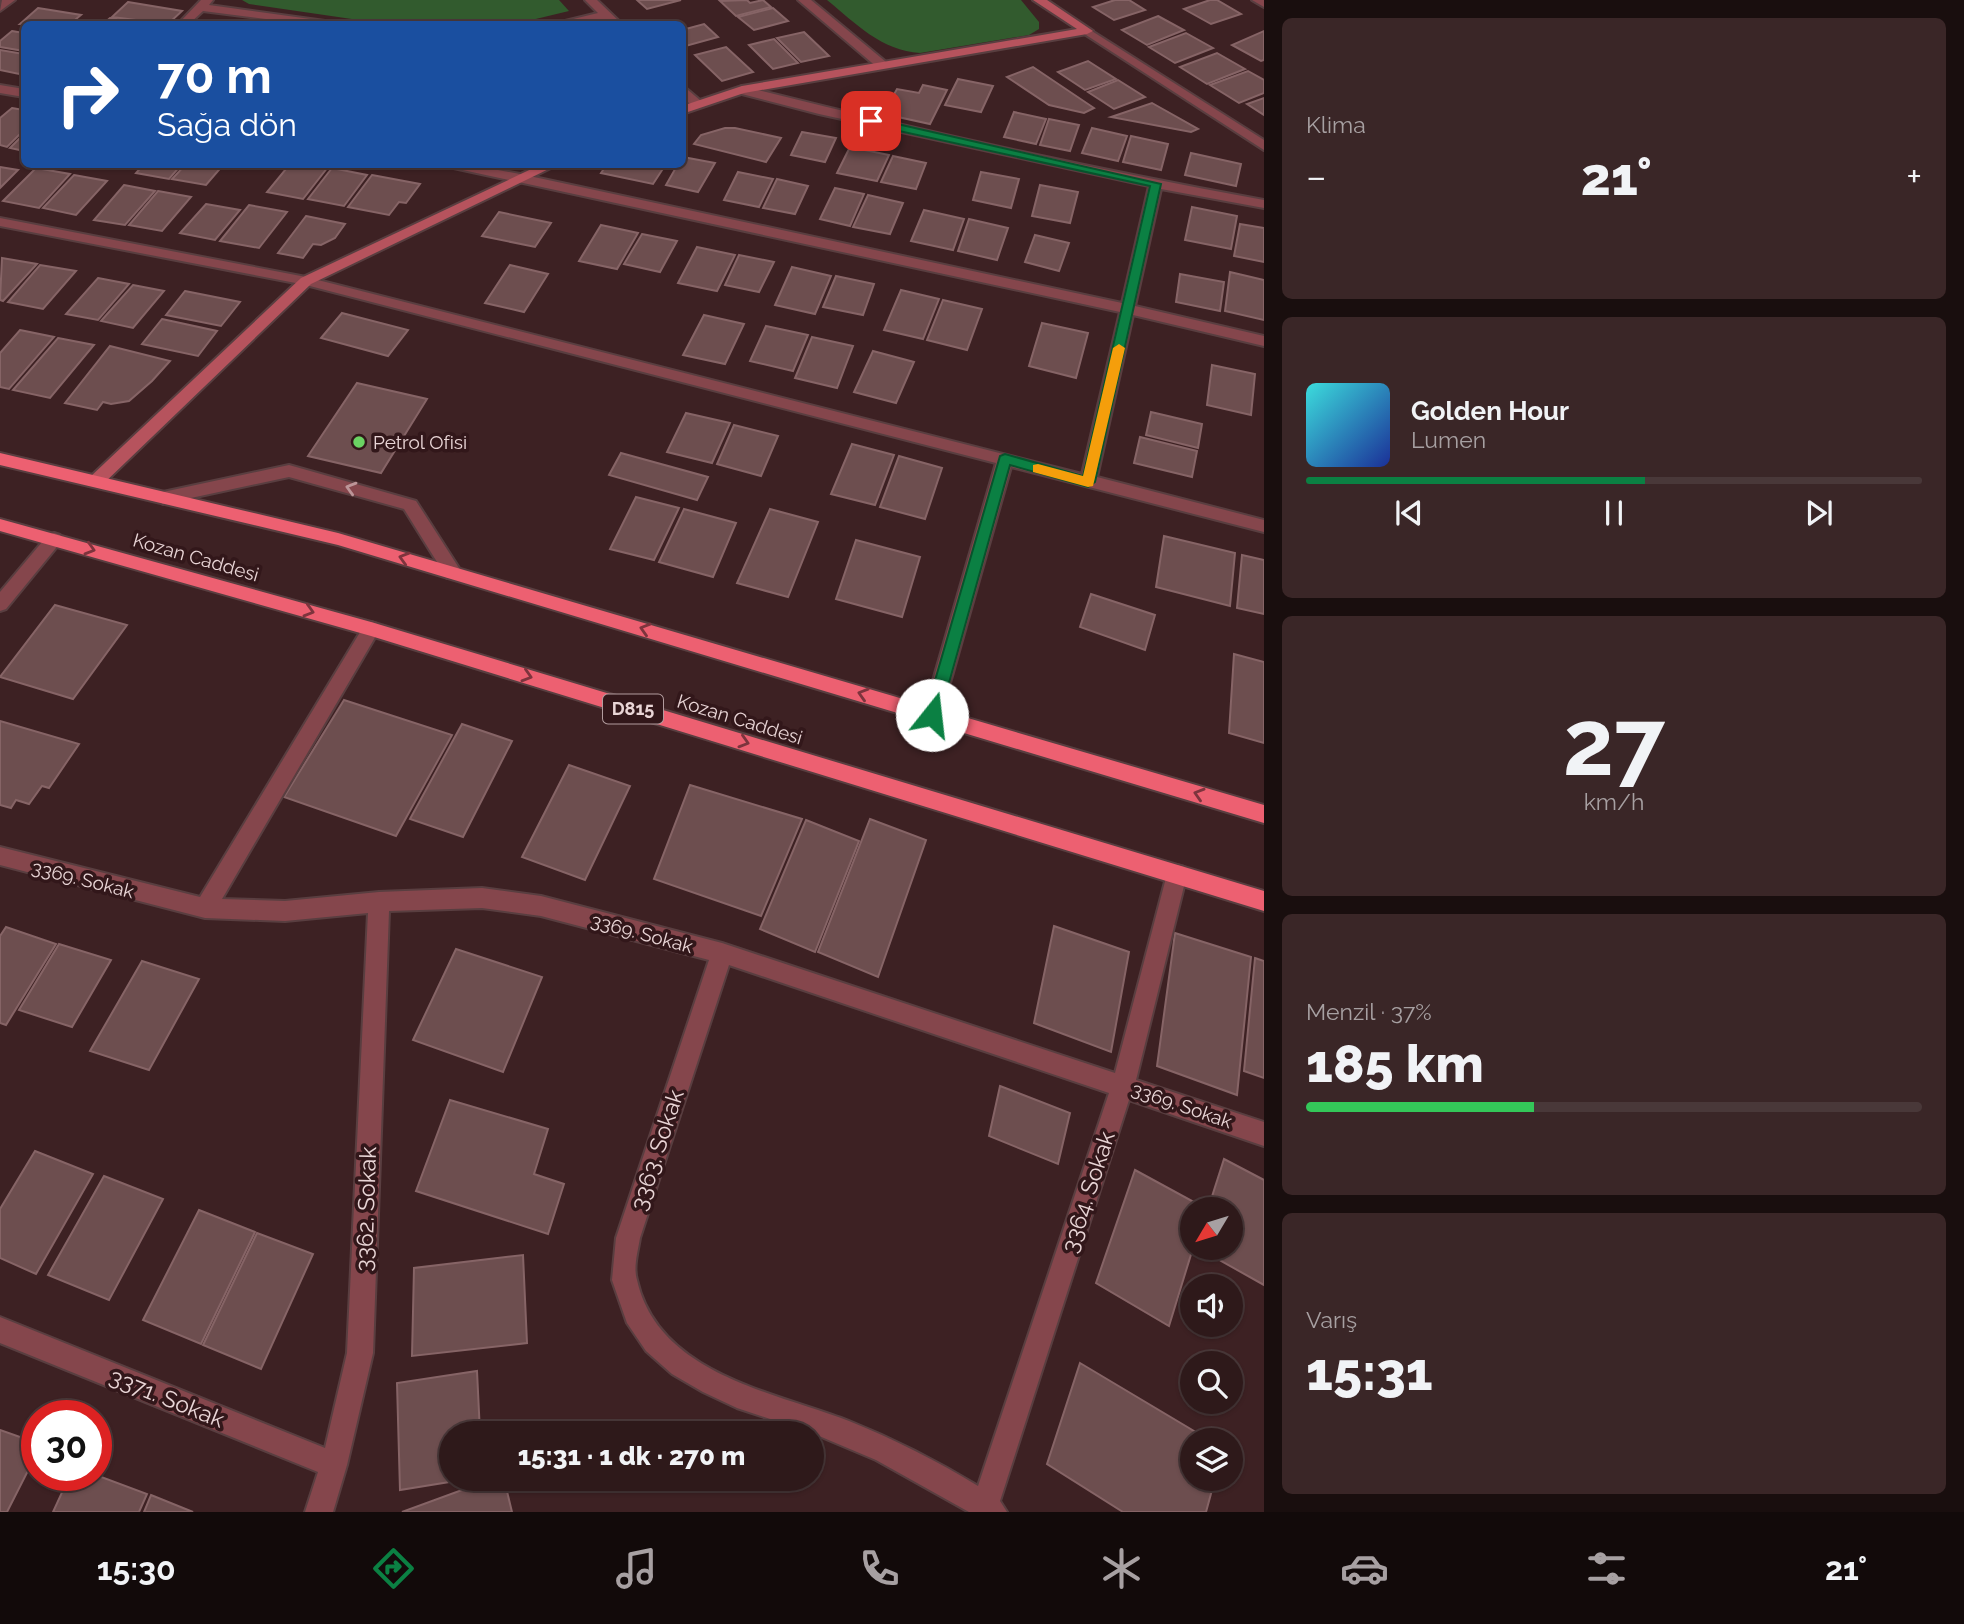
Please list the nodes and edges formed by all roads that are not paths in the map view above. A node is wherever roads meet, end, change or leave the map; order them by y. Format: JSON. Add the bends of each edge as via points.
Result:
{"nodes":[{"id":1,"x":9,"y":0,"type":"edge"},
{"id":2,"x":591,"y":0,"type":"edge"},
{"id":3,"x":804,"y":0,"type":"edge"},
{"id":4,"x":1039,"y":0,"type":"edge"},
{"id":5,"x":1258,"y":0,"type":"edge"},
{"id":6,"x":203,"y":4,"type":"edge"},
{"id":7,"x":1264,"y":4,"type":"edge"},
{"id":8,"x":0,"y":8,"type":"edge"},
{"id":9,"x":606,"y":15,"type":"junction"},
{"id":10,"x":186,"y":21,"type":"edge"},
{"id":11,"x":307,"y":21,"type":"edge"},
{"id":12,"x":579,"y":21,"type":"edge"},
{"id":13,"x":613,"y":21,"type":"edge"},
{"id":14,"x":1087,"y":31,"type":"junction"},
{"id":15,"x":882,"y":65,"type":"junction"},
{"id":16,"x":0,"y":89,"type":"edge"},
{"id":17,"x":742,"y":90,"type":"junction"},
{"id":18,"x":21,"y":92,"type":"edge"},
{"id":19,"x":686,"y":93,"type":"edge"},
{"id":20,"x":698,"y":104,"type":"junction"},
{"id":21,"x":686,"y":108,"type":"edge"},
{"id":22,"x":1264,"y":146,"type":"edge"},
{"id":23,"x":464,"y":168,"type":"edge"},
{"id":24,"x":544,"y":168,"type":"edge"},
{"id":25,"x":520,"y":178,"type":"junction"},
{"id":26,"x":1156,"y":184,"type":"junction"},
{"id":27,"x":1264,"y":204,"type":"edge"},
{"id":28,"x":0,"y":222,"type":"edge"},
{"id":29,"x":306,"y":281,"type":"junction"},
{"id":30,"x":1128,"y":309,"type":"junction"},
{"id":31,"x":1264,"y":341,"type":"edge"},
{"id":32,"x":0,"y":459,"type":"edge"},
{"id":33,"x":1005,"y":459,"type":"junction"},
{"id":34,"x":95,"y":482,"type":"junction"},
{"id":35,"x":1088,"y":482,"type":"junction"},
{"id":36,"x":163,"y":498,"type":"junction"},
{"id":37,"x":0,"y":526,"type":"edge"},
{"id":38,"x":1264,"y":526,"type":"edge"},
{"id":39,"x":54,"y":539,"type":"junction"},
{"id":40,"x":453,"y":573,"type":"junction"},
{"id":41,"x":0,"y":604,"type":"edge"},
{"id":42,"x":371,"y":629,"type":"junction"},
{"id":43,"x":932,"y":715,"type":"junction"},
{"id":44,"x":1264,"y":814,"type":"edge"},
{"id":45,"x":0,"y":856,"type":"edge"},
{"id":46,"x":1177,"y":874,"type":"junction"},
{"id":47,"x":1264,"y":901,"type":"edge"},
{"id":48,"x":379,"y":902,"type":"junction"},
{"id":49,"x":205,"y":908,"type":"junction"},
{"id":50,"x":722,"y":953,"type":"junction"},
{"id":51,"x":1123,"y":1085,"type":"junction"},
{"id":52,"x":1264,"y":1133,"type":"edge"},
{"id":53,"x":0,"y":1330,"type":"edge"},
{"id":54,"x":334,"y":1465,"type":"junction"},
{"id":55,"x":989,"y":1509,"type":"edge"},
{"id":56,"x":319,"y":1512,"type":"edge"}],
"edges":[{"from":1,"to":8,"type":"street"},
{"from":2,"to":9,"type":"street"},
{"from":3,"to":15,"type":"street"},
{"from":4,"to":14,"type":"main road"},
{"from":5,"to":7,"type":"street"},
{"from":6,"to":10,"type":"street"},
{"from":6,"to":11,"type":"street"},
{"from":9,"to":12,"type":"street"},
{"from":9,"to":13,"type":"street"},
{"from":14,"to":15,"type":"main road"},
{"from":14,"to":22,"type":"street"},
{"from":15,"to":17,"type":"main road"},
{"from":16,"to":18,"type":"street"},
{"from":17,"to":20,"type":"main road"},
{"from":17,"to":26,"type":"street"},
{"from":19,"to":20,"type":"street"},
{"from":20,"to":21,"type":"main road"},
{"from":23,"to":25,"type":"street"},
{"from":24,"to":25,"type":"main road"},
{"from":25,"to":29,"type":"main road"},
{"from":25,"to":30,"type":"street"},
{"from":26,"to":27,"type":"street"},
{"from":26,"to":30,"type":"street"},
{"from":28,"to":29,"type":"street"},
{"from":29,"to":33,"type":"street"},
{"from":29,"to":34,"type":"main road"},
{"from":30,"to":31,"type":"street"},
{"from":30,"to":35,"type":"street"},
{"from":32,"to":34,"type":"highway"},
{"from":33,"to":35,"type":"street"},
{"from":33,"to":43,"type":"street"},
{"from":34,"to":36,"type":"highway"},
{"from":35,"to":38,"type":"street"},
{"from":40,"to":36,"type":"highway","one_way":true,"via":[[338,538]]},
{"from":40,"to":36,"type":"street","one_way":true,"via":[[410,506],[289,471]]},
{"from":37,"to":39,"type":"highway","name":"Kozan Caddesi","number":"D815"},
{"from":39,"to":41,"type":"street"},
{"from":39,"to":42,"type":"highway","name":"Kozan Caddesi","number":"D815","one_way":true},
{"from":43,"to":40,"type":"highway","one_way":true},
{"from":42,"to":46,"type":"highway","name":"Kozan Caddesi","number":"D815","one_way":true},
{"from":42,"to":49,"type":"street"},
{"from":44,"to":43,"type":"highway","one_way":true},
{"from":45,"to":49,"type":"street","name":"3369. Sokak"},
{"from":46,"to":47,"type":"highway","name":"Kozan Caddesi","number":"D815"},
{"from":46,"to":51,"type":"street","name":"3364. Sokak"},
{"from":48,"to":49,"type":"street","name":"3369. Sokak","via":[[285,911]]},
{"from":48,"to":50,"type":"street","name":"3369. Sokak","via":[[482,898],[541,906]]},
{"from":48,"to":54,"type":"street","name":"3362. Sokak","via":[[360,1353]]},
{"from":50,"to":51,"type":"street","name":"3369. Sokak"},
{"from":50,"to":55,"type":"street","name":"3363. Sokak","via":[[628,1238],[624,1278],[635,1317],[656,1345],[686,1368],[911,1462]]},
{"from":51,"to":52,"type":"street","name":"3369. Sokak"},
{"from":51,"to":55,"type":"street","name":"3364. Sokak"},
{"from":53,"to":54,"type":"street","name":"3371. Sokak"},
{"from":54,"to":56,"type":"street","name":"3362. Sokak"}]}
